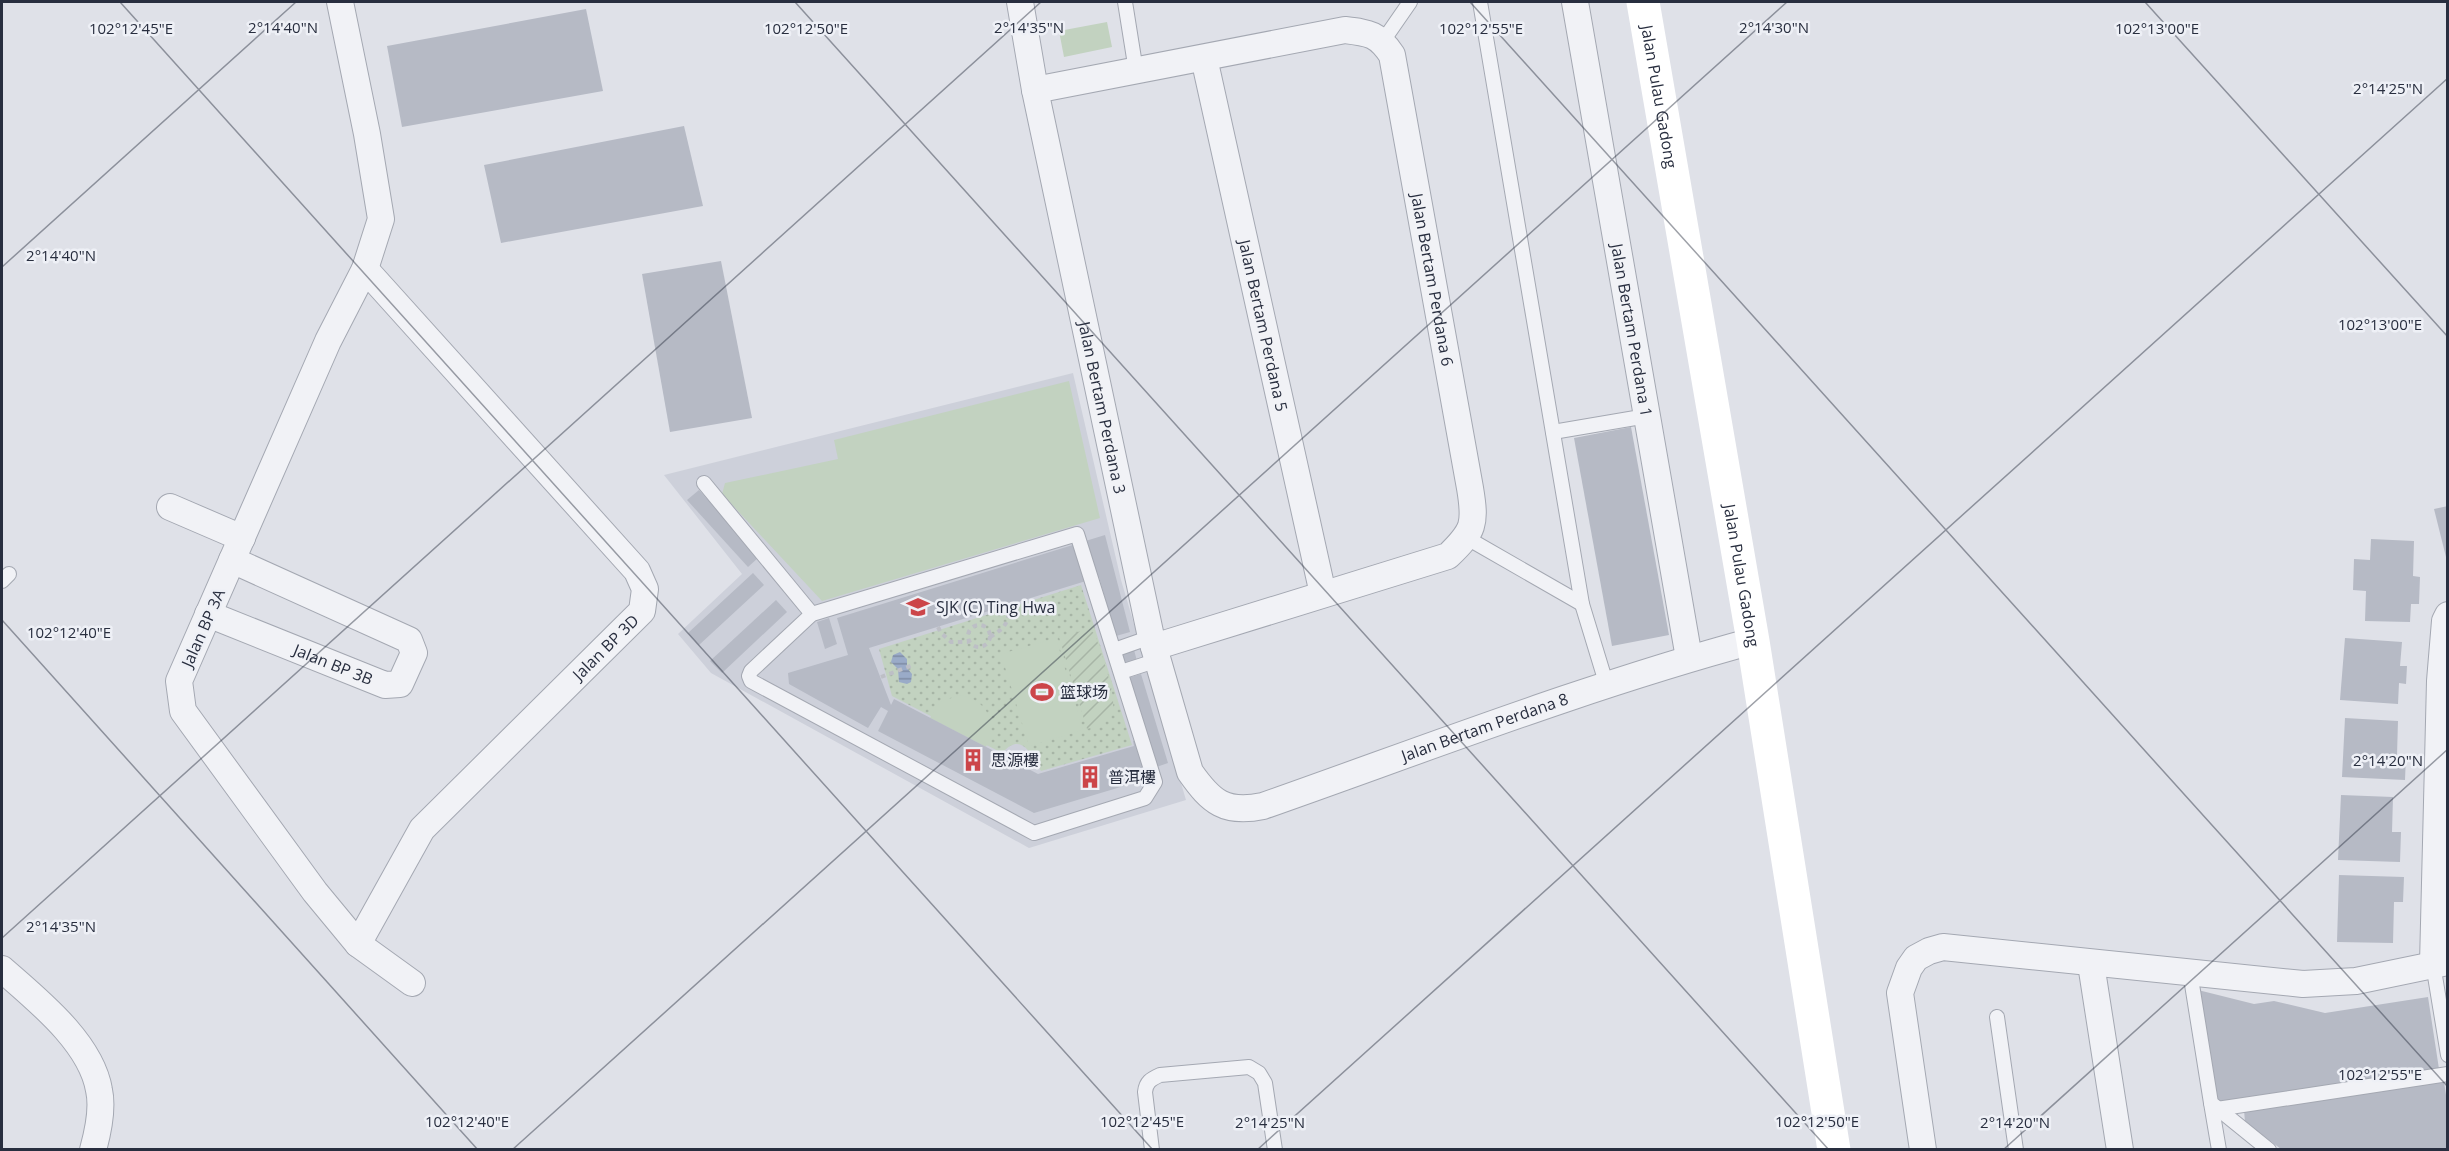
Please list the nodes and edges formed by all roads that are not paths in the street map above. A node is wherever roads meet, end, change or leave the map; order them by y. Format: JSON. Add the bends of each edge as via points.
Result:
{"nodes":[{"id":1,"x":340,"y":2,"type":"edge"},
{"id":2,"x":1020,"y":2,"type":"edge"},
{"id":3,"x":1125,"y":2,"type":"edge"},
{"id":4,"x":1410,"y":2,"type":"edge"},
{"id":5,"x":1480,"y":2,"type":"edge"},
{"id":6,"x":1575,"y":2,"type":"edge"},
{"id":7,"x":1643,"y":2,"type":"edge"},
{"id":8,"x":1375,"y":37,"type":"junction"},
{"id":9,"x":1204,"y":58,"type":"junction"},
{"id":10,"x":1136,"y":71,"type":"junction"},
{"id":11,"x":1035,"y":90,"type":"junction"},
{"id":12,"x":365,"y":269,"type":"junction"},
{"id":13,"x":1647,"y":416,"type":"junction"},
{"id":14,"x":1553,"y":432,"type":"junction"},
{"id":15,"x":704,"y":483,"type":"dead end"},
{"id":16,"x":170,"y":507,"type":"dead end"},
{"id":17,"x":1467,"y":538,"type":"junction"},
{"id":18,"x":237,"y":549,"type":"junction"},
{"id":19,"x":1323,"y":594,"type":"junction"},
{"id":20,"x":1582,"y":604,"type":"junction"},
{"id":21,"x":208,"y":614,"type":"junction"},
{"id":22,"x":812,"y":614,"type":"junction"},
{"id":23,"x":2448,"y":615,"type":"edge"},
{"id":24,"x":1753,"y":641,"type":"junction"},
{"id":25,"x":1154,"y":648,"type":"junction"},
{"id":26,"x":1114,"y":650,"type":"junction"},
{"id":27,"x":1689,"y":658,"type":"junction"},
{"id":28,"x":1121,"y":672,"type":"junction"},
{"id":29,"x":2444,"y":680,"type":"edge"},
{"id":30,"x":1607,"y":686,"type":"junction"},
{"id":31,"x":2443,"y":773,"type":"edge"},
{"id":32,"x":1216,"y":802,"type":"joint"},
{"id":33,"x":2441,"y":864,"type":"edge"},
{"id":34,"x":358,"y":944,"type":"junction"},
{"id":35,"x":2440,"y":963,"type":"edge"},
{"id":36,"x":2091,"y":964,"type":"junction"},
{"id":37,"x":2,"y":969,"type":"edge"},
{"id":38,"x":2190,"y":972,"type":"junction"},
{"id":39,"x":412,"y":983,"type":"dead end"},
{"id":40,"x":1997,"y":1017,"type":"dead end"},
{"id":41,"x":2448,"y":1055,"type":"edge"},
{"id":42,"x":2448,"y":1074,"type":"edge"},
{"id":43,"x":2214,"y":1106,"type":"junction"},
{"id":44,"x":93,"y":1149,"type":"edge"},
{"id":45,"x":1152,"y":1149,"type":"edge"},
{"id":46,"x":1275,"y":1149,"type":"edge"},
{"id":47,"x":1834,"y":1149,"type":"edge"},
{"id":48,"x":1923,"y":1149,"type":"edge"},
{"id":49,"x":2016,"y":1149,"type":"edge"},
{"id":50,"x":2120,"y":1149,"type":"edge"},
{"id":51,"x":2219,"y":1149,"type":"edge"},
{"id":52,"x":2269,"y":1149,"type":"edge"}],
"edges":[{"from":1,"to":12,"type":"street","name":"Jalan BP 3A","via":[[381,219]]},
{"from":2,"to":11,"type":"street","name":"Jalan Bertam Perdana 3"},
{"from":3,"to":10,"type":"lane"},
{"from":4,"to":8,"type":"lane"},
{"from":5,"to":14,"type":"lane"},
{"from":6,"to":13,"type":"street","name":"Jalan Bertam Perdana 1"},
{"from":7,"to":24,"type":"main road","name":"Jalan Pulau Gadong"},
{"from":8,"to":9,"type":"street","via":[[1345,30]]},
{"from":8,"to":17,"type":"street","name":"Jalan Bertam Perdana 6","via":[[1392,56],[1470,488],[1474,515]]},
{"from":9,"to":10,"type":"street"},
{"from":9,"to":19,"type":"street","name":"Jalan Bertam Perdana 5"},
{"from":10,"to":11,"type":"street"},
{"from":11,"to":25,"type":"street","name":"Jalan Bertam Perdana 3"},
{"from":12,"to":18,"type":"street","name":"Jalan BP 3A","via":[[328,341]]},
{"from":12,"to":34,"type":"street","name":"Jalan BP 3D","via":[[637,571],[645,589],[642,611],[422,829]]},
{"from":13,"to":14,"type":"lane"},
{"from":13,"to":27,"type":"street","name":"Jalan Bertam Perdana 1"},
{"from":14,"to":20,"type":"lane"},
{"from":15,"to":22,"type":"lane"},
{"from":16,"to":18,"type":"street"},
{"from":17,"to":19,"type":"street","via":[[1448,556]]},
{"from":17,"to":20,"type":"lane"},
{"from":18,"to":21,"type":"street","name":"Jalan BP 3A"},
{"from":18,"to":21,"type":"street","name":"Jalan BP 3B","via":[[409,640],[414,653],[400,684],[385,685]]},
{"from":19,"to":25,"type":"street"},
{"from":20,"to":30,"type":"lane"},
{"from":21,"to":34,"type":"street","name":"Jalan BP 3A","via":[[179,681],[183,711],[315,892]]},
{"from":22,"to":26,"type":"lane","via":[[1077,534]]},
{"from":22,"to":28,"type":"lane","via":[[751,671],[751,681],[1034,833],[1145,798],[1155,782]]},
{"from":23,"to":29,"type":"street"},
{"from":24,"to":27,"type":"street","name":"Jalan Bertam Perdana 8"},
{"from":24,"to":47,"type":"main road","name":"Jalan Pulau Gadong"},
{"from":25,"to":26,"type":"lane"},
{"from":25,"to":28,"type":"lane"},
{"from":25,"to":32,"type":"street","name":"Jalan Bertam Perdana 3","via":[[1190,772]]},
{"from":26,"to":28,"type":"lane"},
{"from":27,"to":30,"type":"street","name":"Jalan Bertam Perdana 8"},
{"from":29,"to":31,"type":"street"},
{"from":30,"to":32,"type":"street","name":"Jalan Bertam Perdana 8","via":[[1263,806],[1229,808]]},
{"from":31,"to":33,"type":"street"},
{"from":33,"to":35,"type":"street"},
{"from":34,"to":39,"type":"street","name":"Jalan BP 3A"},
{"from":35,"to":38,"type":"street","via":[[2332,984]]},
{"from":35,"to":41,"type":"lane"},
{"from":36,"to":38,"type":"street"},
{"from":36,"to":48,"type":"street","via":[[1943,947],[1916,958],[1900,993]]},
{"from":36,"to":50,"type":"street"},
{"from":37,"to":44,"type":"street","via":[[60,1023],[92,1066],[100,1091]]},
{"from":38,"to":43,"type":"lane"},
{"from":40,"to":49,"type":"lane"},
{"from":42,"to":43,"type":"lane"},
{"from":43,"to":51,"type":"lane"},
{"from":43,"to":52,"type":"lane"},
{"from":45,"to":46,"type":"lane","via":[[1145,1092],[1151,1078],[1249,1067],[1265,1083]]}]}
